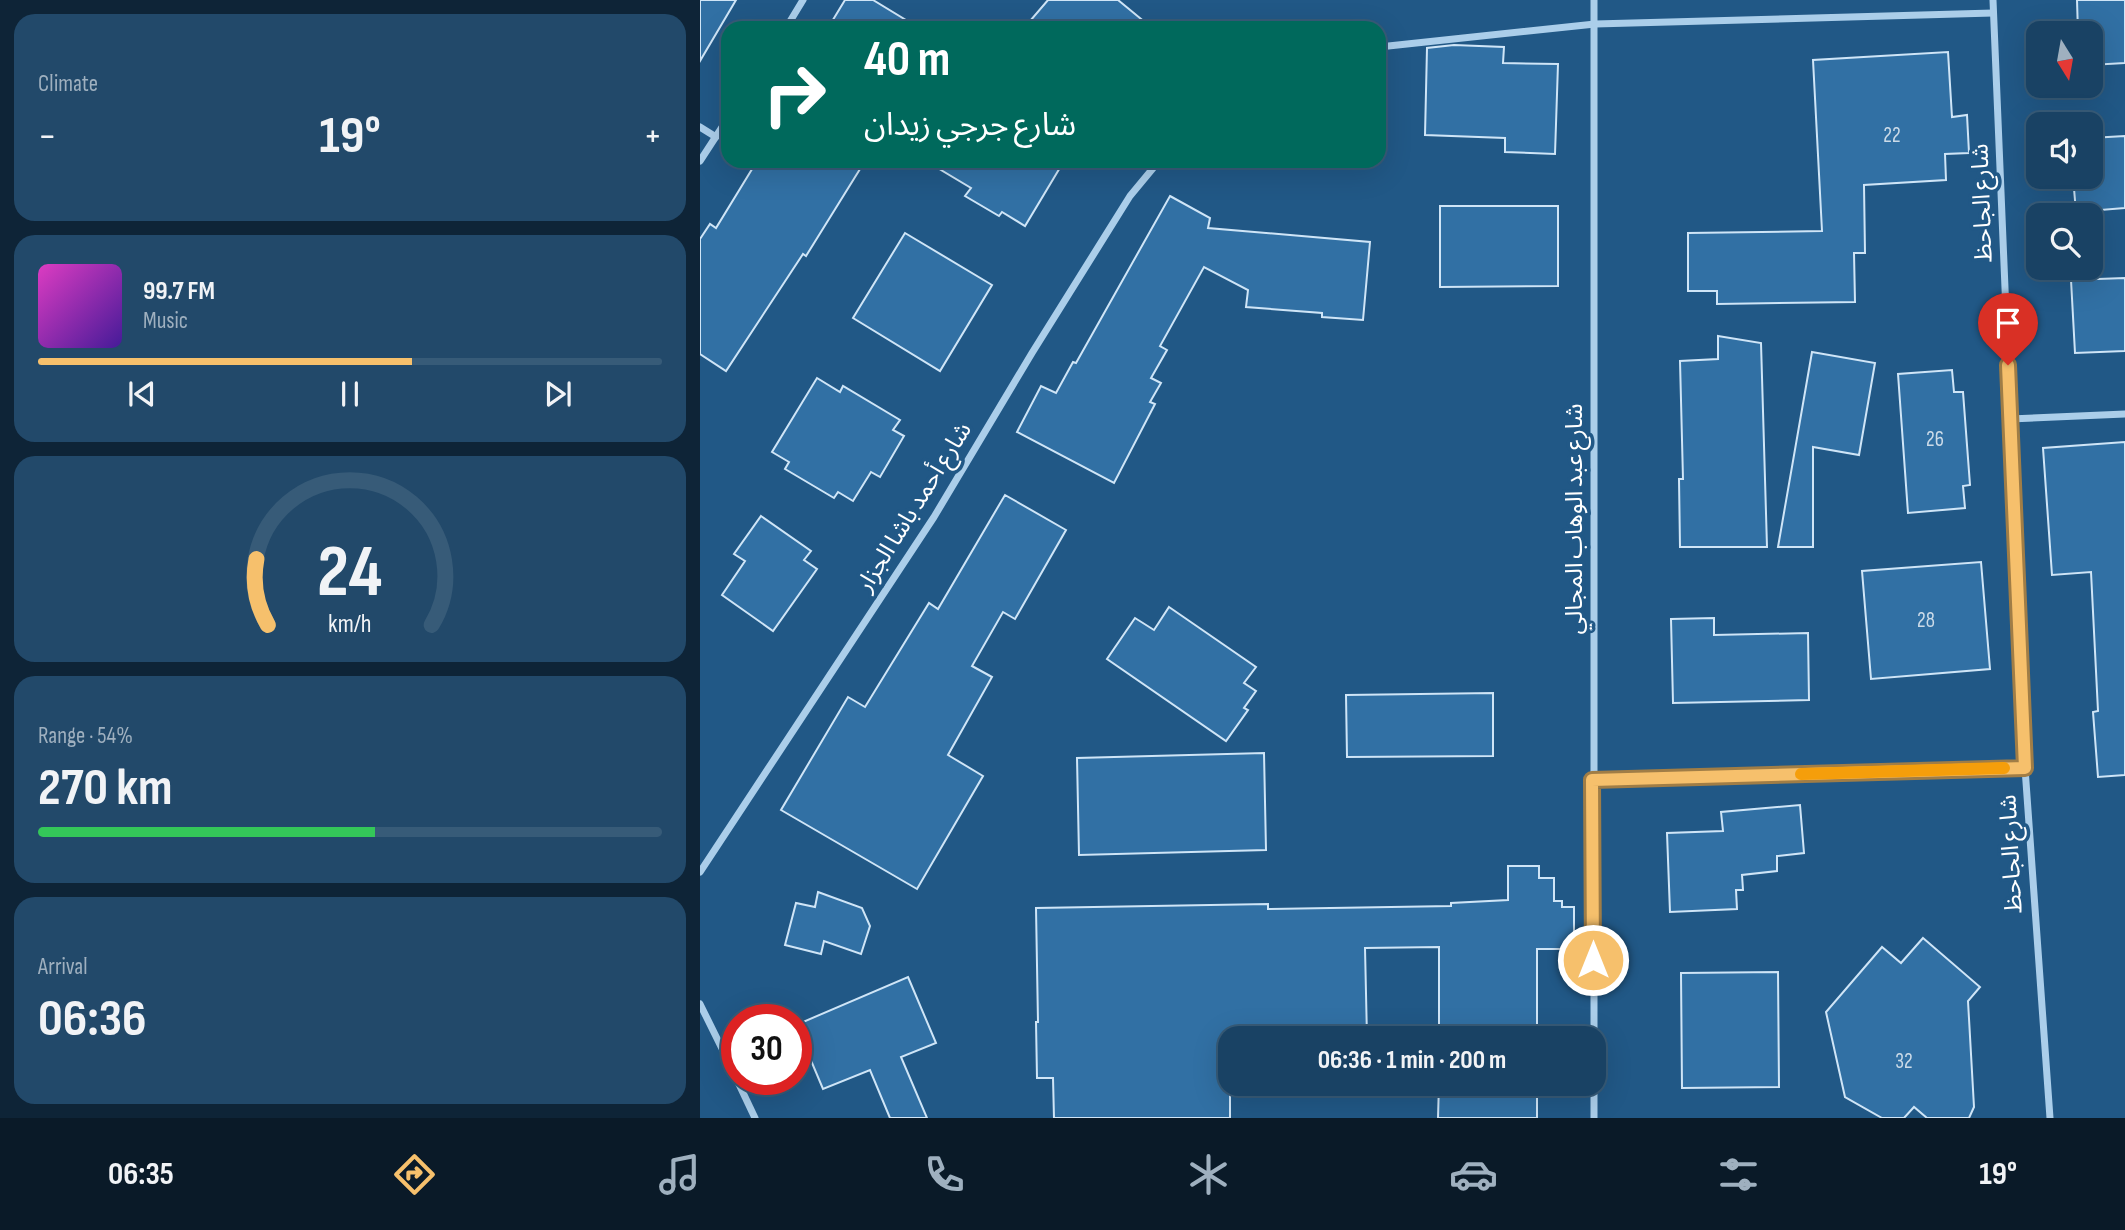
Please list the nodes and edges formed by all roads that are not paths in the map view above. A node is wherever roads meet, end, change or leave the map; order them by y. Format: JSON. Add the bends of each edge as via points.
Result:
{"nodes":[{"id":1,"x":803,"y":0,"type":"edge"},
{"id":2,"x":1594,"y":0,"type":"edge"},
{"id":3,"x":1993,"y":0,"type":"edge"},
{"id":4,"x":1993,"y":13,"type":"junction"},
{"id":5,"x":790,"y":21,"type":"edge"},
{"id":6,"x":1595,"y":24,"type":"junction"},
{"id":7,"x":1386,"y":46,"type":"edge"},
{"id":8,"x":700,"y":127,"type":"edge"},
{"id":9,"x":721,"y":130,"type":"edge"},
{"id":10,"x":716,"y":138,"type":"junction"},
{"id":11,"x":700,"y":161,"type":"edge"},
{"id":12,"x":1153,"y":168,"type":"edge"},
{"id":13,"x":2125,"y":414,"type":"edge"},
{"id":14,"x":2010,"y":419,"type":"junction"},
{"id":15,"x":2025,"y":768,"type":"junction"},
{"id":16,"x":1592,"y":780,"type":"junction"},
{"id":17,"x":700,"y":872,"type":"edge"},
{"id":18,"x":700,"y":1004,"type":"edge"},
{"id":19,"x":1594,"y":1026,"type":"edge"},
{"id":20,"x":721,"y":1047,"type":"edge"},
{"id":21,"x":744,"y":1095,"type":"edge"},
{"id":22,"x":1594,"y":1096,"type":"edge"},
{"id":23,"x":755,"y":1118,"type":"edge"},
{"id":24,"x":1594,"y":1118,"type":"edge"},
{"id":25,"x":2050,"y":1118,"type":"edge"}],
"edges":[{"from":1,"to":5,"type":"street"},
{"from":2,"to":6,"type":"street","name":"شارع عبد الوهاب المجالي"},
{"from":3,"to":4,"type":"street","name":"شارع الجاحظ"},
{"from":4,"to":6,"type":"street"},
{"from":4,"to":14,"type":"street","name":"شارع الجاحظ"},
{"from":6,"to":7,"type":"street"},
{"from":6,"to":16,"type":"street","name":"شارع عبد الوهاب المجالي"},
{"from":8,"to":10,"type":"street"},
{"from":9,"to":10,"type":"street"},
{"from":10,"to":11,"type":"street"},
{"from":12,"to":17,"type":"street","name":"شارع أحمد باشا الجزار","via":[[1130,196],[933,517]]},
{"from":13,"to":14,"type":"street"},
{"from":14,"to":15,"type":"street","name":"شارع الجاحظ"},
{"from":15,"to":16,"type":"street"},
{"from":15,"to":25,"type":"street","name":"شارع الجاحظ"},
{"from":16,"to":19,"type":"street","name":"شارع عبد الوهاب المجالي"},
{"from":18,"to":20,"type":"street"},
{"from":21,"to":23,"type":"street"},
{"from":22,"to":24,"type":"street"}]}
